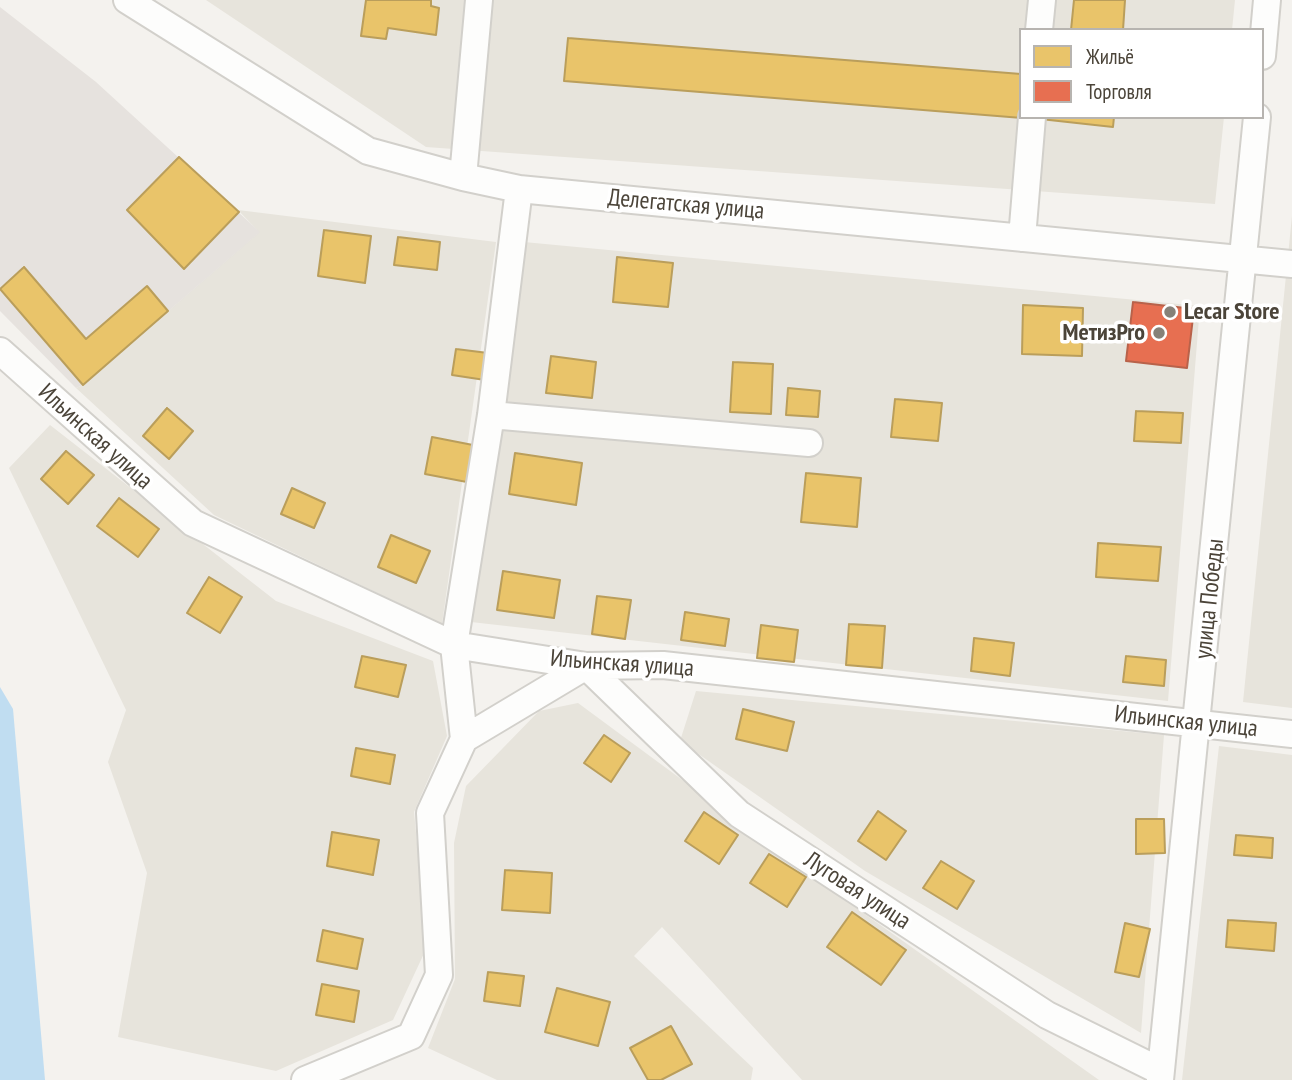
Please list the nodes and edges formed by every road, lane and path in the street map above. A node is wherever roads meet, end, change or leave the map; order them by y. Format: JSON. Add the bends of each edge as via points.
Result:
{"nodes":[{"id":1,"x":127,"y":0,"type":"edge"},
{"id":2,"x":479,"y":0,"type":"edge"},
{"id":3,"x":1042,"y":0,"type":"edge"},
{"id":4,"x":1267,"y":0,"type":"edge"},
{"id":5,"x":1039,"y":28,"type":"edge"},
{"id":6,"x":1264,"y":34,"type":"edge"},
{"id":7,"x":1032,"y":119,"type":"edge"},
{"id":8,"x":1257,"y":119,"type":"edge"},
{"id":9,"x":463,"y":177,"type":"junction"},
{"id":10,"x":519,"y":189,"type":"junction"},
{"id":11,"x":1022,"y":238,"type":"junction"},
{"id":12,"x":1245,"y":260,"type":"junction"},
{"id":13,"x":1292,"y":264,"type":"edge"},
{"id":14,"x":0,"y":351,"type":"edge"},
{"id":15,"x":491,"y":415,"type":"junction"},
{"id":16,"x":809,"y":443,"type":"dead end"},
{"id":17,"x":454,"y":645,"type":"junction"},
{"id":18,"x":586,"y":666,"type":"junction"},
{"id":19,"x":1198,"y":723,"type":"junction"},
{"id":20,"x":1292,"y":734,"type":"edge"},
{"id":21,"x":464,"y":739,"type":"junction"},
{"id":22,"x":1160,"y":1076,"type":"edge"},
{"id":23,"x":305,"y":1080,"type":"edge"}],
"edges":[{"from":1,"to":9,"type":"street","name":"Делегатская улица","via":[[368,151]]},
{"from":2,"to":9,"type":"street"},
{"from":3,"to":5,"type":"street"},
{"from":4,"to":6,"type":"street"},
{"from":7,"to":11,"type":"street"},
{"from":8,"to":12,"type":"street","name":"улица Победы"},
{"from":9,"to":10,"type":"street","name":"Делегатская улица"},
{"from":10,"to":11,"type":"street","name":"Делегатская улица"},
{"from":10,"to":15,"type":"street"},
{"from":11,"to":12,"type":"street","name":"Делегатская улица"},
{"from":12,"to":13,"type":"street","name":"Делегатская улица"},
{"from":12,"to":19,"type":"street","name":"улица Победы"},
{"from":14,"to":17,"type":"street","name":"Ильинская улица","via":[[192,523]]},
{"from":15,"to":16,"type":"street"},
{"from":15,"to":17,"type":"street"},
{"from":17,"to":18,"type":"street","name":"Ильинская улица"},
{"from":17,"to":21,"type":"street"},
{"from":18,"to":19,"type":"street","name":"Ильинская улица","via":[[663,665]]},
{"from":18,"to":21,"type":"street"},
{"from":18,"to":22,"type":"street","name":"Луговая улица","via":[[739,814],[1047,1015]]},
{"from":19,"to":20,"type":"street","name":"Ильинская улица"},
{"from":19,"to":22,"type":"street","name":"улица Победы"},
{"from":21,"to":23,"type":"street","via":[[430,813],[439,975],[411,1036]]}]}
